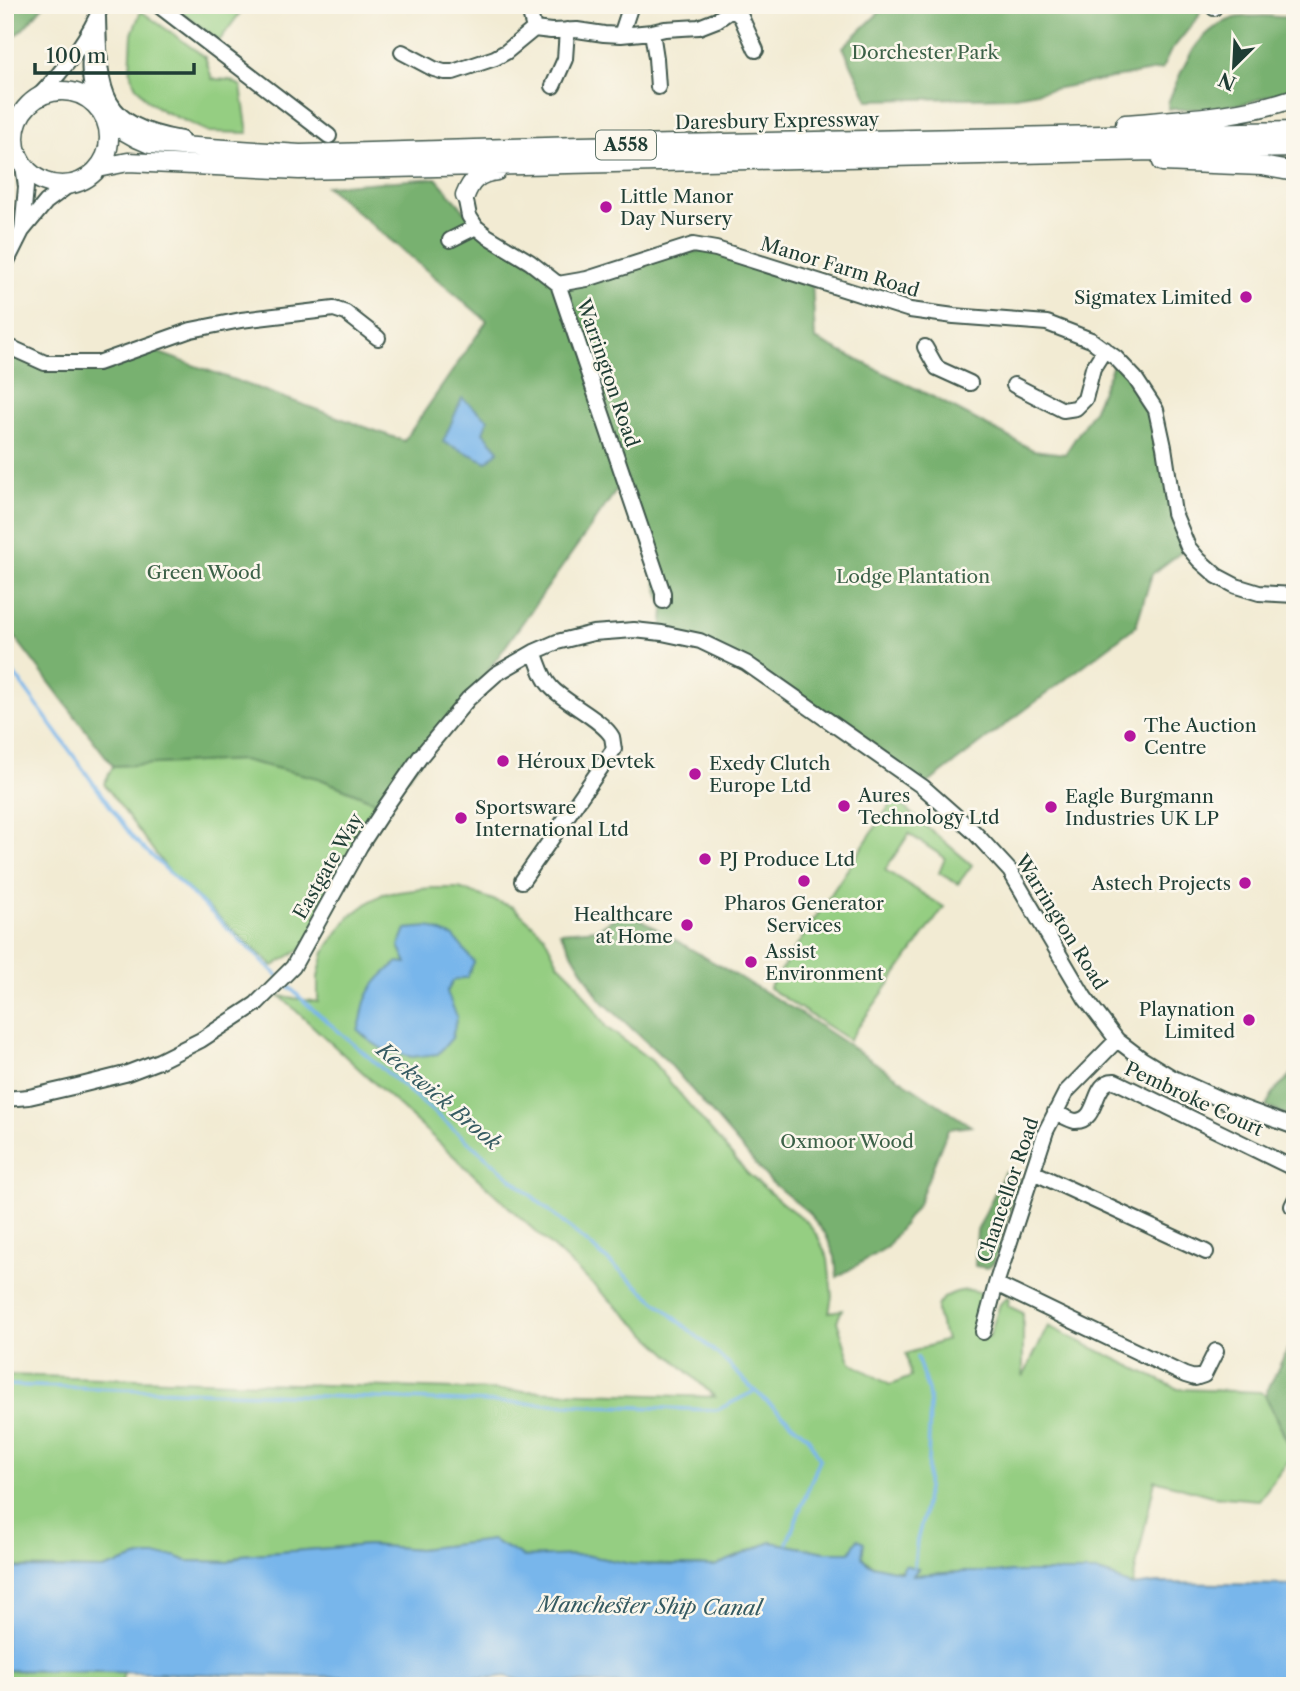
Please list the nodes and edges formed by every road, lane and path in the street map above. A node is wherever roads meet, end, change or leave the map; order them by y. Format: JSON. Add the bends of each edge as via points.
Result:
{"nodes":[{"id":1,"x":158,"y":5,"type":"edge"},
{"id":2,"x":528,"y":5,"type":"edge"},
{"id":3,"x":631,"y":5,"type":"edge"},
{"id":4,"x":100,"y":11,"type":"edge"},
{"id":5,"x":534,"y":29,"type":"junction"},
{"id":6,"x":567,"y":30,"type":"junction"},
{"id":7,"x":652,"y":32,"type":"junction"},
{"id":8,"x":621,"y":35,"type":"junction"},
{"id":9,"x":756,"y":50,"type":"dead end"},
{"id":10,"x":402,"y":52,"type":"dead end"},
{"id":11,"x":553,"y":86,"type":"dead end"},
{"id":12,"x":658,"y":87,"type":"dead end"},
{"id":13,"x":1295,"y":98,"type":"edge"},
{"id":14,"x":33,"y":101,"type":"junction"},
{"id":15,"x":99,"y":110,"type":"junction"},
{"id":16,"x":5,"y":115,"type":"edge"},
{"id":17,"x":1295,"y":131,"type":"edge"},
{"id":18,"x":329,"y":136,"type":"dead end"},
{"id":19,"x":951,"y":139,"type":"junction"},
{"id":20,"x":1295,"y":148,"type":"edge"},
{"id":21,"x":253,"y":152,"type":"junction"},
{"id":22,"x":15,"y":154,"type":"edge"},
{"id":23,"x":1024,"y":154,"type":"junction"},
{"id":24,"x":566,"y":163,"type":"junction"},
{"id":25,"x":431,"y":166,"type":"junction"},
{"id":26,"x":98,"y":168,"type":"junction"},
{"id":27,"x":1295,"y":172,"type":"edge"},
{"id":28,"x":69,"y":185,"type":"junction"},
{"id":29,"x":465,"y":196,"type":"junction"},
{"id":30,"x":476,"y":227,"type":"junction"},
{"id":31,"x":22,"y":231,"type":"junction"},
{"id":32,"x":450,"y":240,"type":"dead end"},
{"id":33,"x":5,"y":264,"type":"edge"},
{"id":34,"x":558,"y":284,"type":"junction"},
{"id":35,"x":378,"y":338,"type":"dead end"},
{"id":36,"x":5,"y":345,"type":"edge"},
{"id":37,"x":925,"y":347,"type":"dead end"},
{"id":38,"x":1105,"y":349,"type":"junction"},
{"id":39,"x":970,"y":383,"type":"dead end"},
{"id":40,"x":1014,"y":385,"type":"dead end"},
{"id":41,"x":1295,"y":595,"type":"edge"},
{"id":42,"x":663,"y":601,"type":"dead end"},
{"id":43,"x":662,"y":633,"type":"joint"},
{"id":44,"x":534,"y":652,"type":"junction"},
{"id":45,"x":522,"y":881,"type":"dead end"},
{"id":46,"x":1117,"y":1040,"type":"junction"},
{"id":47,"x":5,"y":1099,"type":"edge"},
{"id":48,"x":1055,"y":1112,"type":"junction"},
{"id":49,"x":1295,"y":1127,"type":"edge"},
{"id":50,"x":1295,"y":1169,"type":"edge"},
{"id":51,"x":1033,"y":1172,"type":"junction"},
{"id":52,"x":1206,"y":1252,"type":"dead end"},
{"id":53,"x":996,"y":1284,"type":"junction"},
{"id":54,"x":983,"y":1332,"type":"dead end"},
{"id":55,"x":1216,"y":1351,"type":"dead end"}],
"edges":[{"from":1,"to":18,"type":"street"},
{"from":2,"to":5,"type":"street"},
{"from":3,"to":8,"type":"street"},
{"from":4,"to":14,"type":"street","via":[[74,55]]},
{"from":4,"to":15,"type":"street","via":[[89,54],[89,80]]},
{"from":4,"to":21,"type":"street","via":[[99,61],[109,101],[118,114],[156,135]]},
{"from":5,"to":6,"type":"street"},
{"from":5,"to":10,"type":"street","via":[[495,58],[453,72],[434,69]]},
{"from":6,"to":8,"type":"street"},
{"from":6,"to":11,"type":"street","via":[[565,60]]},
{"from":7,"to":8,"type":"street"},
{"from":7,"to":9,"type":"street","via":[[699,27],[733,9]]},
{"from":7,"to":12,"type":"street"},
{"from":13,"to":19,"type":"main road","via":[[1205,117]]},
{"from":14,"to":15,"type":"main road","number":"A558","via":[[68,91],[83,96]]},
{"from":14,"to":16,"type":"main road","number":"A558"},
{"from":14,"to":22,"type":"main road","via":[[20,115]]},
{"from":15,"to":21,"type":"main road","name":"Daresbury Expressway","number":"A558","via":[[117,128],[150,144]]},
{"from":15,"to":26,"type":"main road","via":[[108,127],[109,142]]},
{"from":17,"to":19,"type":"main road","name":"Daresbury Expressway","number":"A558"},
{"from":19,"to":21,"type":"main road","name":"Daresbury Expressway","number":"A558"},
{"from":20,"to":23,"type":"main road","name":"Daresbury Expressway","number":"A558"},
{"from":22,"to":28,"type":"main road","via":[[43,182]]},
{"from":22,"to":31,"type":"street","via":[[26,187]]},
{"from":23,"to":24,"type":"main road","name":"Daresbury Expressway","number":"A558"},
{"from":23,"to":27,"type":"main road","via":[[1262,166]]},
{"from":24,"to":25,"type":"main road","name":"Daresbury Expressway","number":"A558"},
{"from":24,"to":29,"type":"main road","via":[[481,174]]},
{"from":25,"to":26,"type":"main road","name":"Daresbury Expressway","number":"A558","via":[[299,170],[128,162]]},
{"from":25,"to":29,"type":"main road","via":[[455,181]]},
{"from":26,"to":28,"type":"main road","number":"A558"},
{"from":28,"to":31,"type":"street","via":[[46,202]]},
{"from":29,"to":30,"type":"street"},
{"from":30,"to":32,"type":"street"},
{"from":30,"to":34,"type":"street","name":"Warrington Road"},
{"from":31,"to":33,"type":"street"},
{"from":34,"to":38,"type":"street","name":"Manor Farm Road","via":[[693,246],[909,310],[1047,323]]},
{"from":34,"to":42,"type":"street","name":"Warrington Road"},
{"from":35,"to":36,"type":"street","via":[[334,309],[191,330],[98,363],[45,363]]},
{"from":37,"to":39,"type":"street","via":[[937,368]]},
{"from":38,"to":40,"type":"street","via":[[1093,368],[1086,399],[1076,408],[1063,410]]},
{"from":38,"to":41,"type":"street","name":"Manor Farm Road","via":[[1135,378],[1156,410],[1174,513],[1188,547],[1217,576],[1236,586]]},
{"from":43,"to":44,"type":"street","name":"Eastgate Way","via":[[593,634]]},
{"from":43,"to":46,"type":"street","name":"Warrington Road","via":[[700,641],[746,663],[923,787],[954,814],[1010,871],[1085,998]]},
{"from":44,"to":45,"type":"street","via":[[551,687],[599,723],[614,749]]},
{"from":44,"to":47,"type":"street","name":"Eastgate Way","via":[[496,674],[468,699],[420,757],[360,845],[293,967],[256,1004],[201,1040],[125,1074]]},
{"from":46,"to":48,"type":"street","name":"Chancellor Road","via":[[1066,1092]]},
{"from":46,"to":49,"type":"street","name":"Warrington Road","via":[[1173,1078]]},
{"from":48,"to":50,"type":"street","name":"Pembroke Court","via":[[1073,1121],[1085,1118],[1103,1084],[1115,1081]]},
{"from":48,"to":51,"type":"street","name":"Chancellor Road"},
{"from":51,"to":52,"type":"street"},
{"from":51,"to":53,"type":"street","name":"Chancellor Road"},
{"from":53,"to":54,"type":"street","name":"Chancellor Road"},
{"from":53,"to":55,"type":"street","via":[[1185,1375],[1204,1375]]}]}
